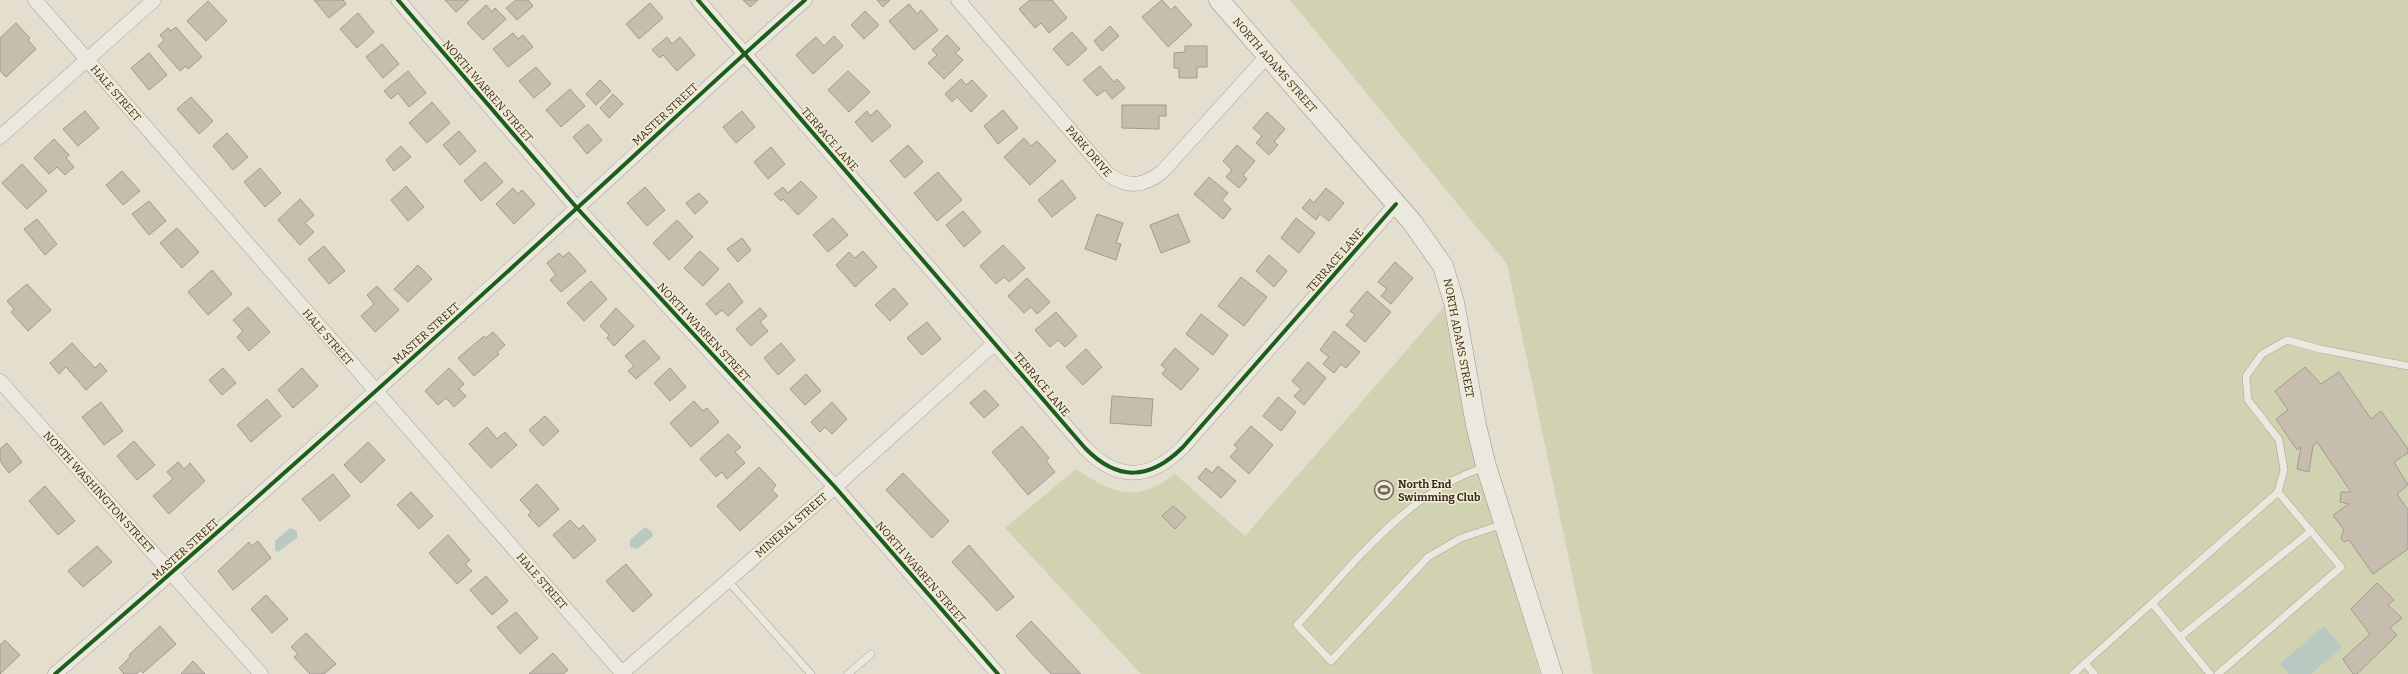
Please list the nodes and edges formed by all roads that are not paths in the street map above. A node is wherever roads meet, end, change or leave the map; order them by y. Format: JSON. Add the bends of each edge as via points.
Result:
{"nodes":[{"id":1,"x":35,"y":0,"type":"edge"},
{"id":2,"x":154,"y":0,"type":"edge"},
{"id":3,"x":398,"y":0,"type":"edge"},
{"id":4,"x":698,"y":0,"type":"edge"},
{"id":5,"x":805,"y":0,"type":"edge"},
{"id":6,"x":958,"y":0,"type":"edge"},
{"id":7,"x":1220,"y":0,"type":"edge"},
{"id":8,"x":744,"y":53,"type":"junction"},
{"id":9,"x":1268,"y":56,"type":"junction"},
{"id":10,"x":87,"y":59,"type":"junction"},
{"id":11,"x":0,"y":136,"type":"edge"},
{"id":12,"x":1396,"y":204,"type":"junction"},
{"id":13,"x":577,"y":208,"type":"junction"},
{"id":14,"x":995,"y":343,"type":"junction"},
{"id":15,"x":2408,"y":366,"type":"edge"},
{"id":16,"x":0,"y":381,"type":"edge"},
{"id":17,"x":375,"y":391,"type":"junction"},
{"id":18,"x":1486,"y":466,"type":"junction"},
{"id":19,"x":835,"y":487,"type":"junction"},
{"id":20,"x":2278,"y":492,"type":"junction"},
{"id":21,"x":1503,"y":524,"type":"junction"},
{"id":22,"x":2311,"y":530,"type":"junction"},
{"id":23,"x":172,"y":573,"type":"junction"},
{"id":24,"x":728,"y":580,"type":"junction"},
{"id":25,"x":2152,"y":603,"type":"junction"},
{"id":26,"x":2180,"y":637,"type":"junction"},
{"id":27,"x":871,"y":654,"type":"dead end"},
{"id":28,"x":2085,"y":663,"type":"junction"},
{"id":29,"x":55,"y":674,"type":"edge"},
{"id":30,"x":261,"y":674,"type":"edge"},
{"id":31,"x":622,"y":674,"type":"edge"},
{"id":32,"x":811,"y":674,"type":"edge"},
{"id":33,"x":848,"y":674,"type":"edge"},
{"id":34,"x":998,"y":674,"type":"edge"},
{"id":35,"x":1552,"y":674,"type":"edge"},
{"id":36,"x":2073,"y":674,"type":"edge"},
{"id":37,"x":2094,"y":674,"type":"edge"},
{"id":38,"x":2210,"y":674,"type":"edge"},
{"id":39,"x":2218,"y":674,"type":"edge"}],
"edges":[{"from":1,"to":10,"type":"street","name":"HALE STREET"},
{"from":2,"to":10,"type":"street"},
{"from":3,"to":13,"type":"street","name":"NORTH WARREN STREET"},
{"from":4,"to":8,"type":"street","name":"TERRACE LANE"},
{"from":5,"to":8,"type":"street","name":"MASTER STREET"},
{"from":6,"to":9,"type":"street","name":"PARK DRIVE","via":[[1108,174],[1118,182],[1129,185],[1146,182],[1162,172]]},
{"from":7,"to":9,"type":"street","name":"NORTH ADAMS STREET"},
{"from":8,"to":13,"type":"street","name":"MASTER STREET"},
{"from":8,"to":14,"type":"street","name":"TERRACE LANE"},
{"from":9,"to":12,"type":"street","name":"NORTH ADAMS STREET"},
{"from":10,"to":11,"type":"street"},
{"from":10,"to":17,"type":"street","name":"HALE STREET"},
{"from":12,"to":14,"type":"street","name":"TERRACE LANE","via":[[1183,447],[1158,468],[1126,473],[1097,461]]},
{"from":12,"to":18,"type":"street","name":"NORTH ADAMS STREET","via":[[1436,254],[1449,278]]},
{"from":13,"to":17,"type":"street","name":"MASTER STREET"},
{"from":13,"to":19,"type":"street","name":"NORTH WARREN STREET"},
{"from":14,"to":19,"type":"street","name":"MINERAL STREET"},
{"from":15,"to":20,"type":"lane","via":[[2287,340],[2262,354],[2246,376],[2248,400],[2279,440],[2284,470]]},
{"from":16,"to":23,"type":"street","name":"NORTH WASHINGTON STREET"},
{"from":17,"to":23,"type":"street","name":"MASTER STREET"},
{"from":17,"to":31,"type":"street","name":"HALE STREET"},
{"from":18,"to":21,"type":"street","name":"NORTH ADAMS STREET"},
{"from":18,"to":21,"type":"lane","via":[[1452,480],[1423,497],[1371,546],[1297,625],[1331,660],[1428,557],[1461,538]]},
{"from":19,"to":24,"type":"street","name":"MINERAL STREET"},
{"from":19,"to":34,"type":"street","name":"NORTH WARREN STREET"},
{"from":20,"to":22,"type":"lane"},
{"from":20,"to":25,"type":"lane"},
{"from":21,"to":35,"type":"street","name":"NORTH ADAMS STREET"},
{"from":22,"to":26,"type":"lane"},
{"from":22,"to":39,"type":"lane","via":[[2340,567]]},
{"from":23,"to":29,"type":"street","name":"MASTER STREET"},
{"from":23,"to":30,"type":"street","name":"NORTH WASHINGTON STREET"},
{"from":24,"to":31,"type":"street","name":"MINERAL STREET"},
{"from":24,"to":32,"type":"lane"},
{"from":25,"to":26,"type":"lane"},
{"from":25,"to":28,"type":"lane"},
{"from":26,"to":38,"type":"lane"},
{"from":27,"to":33,"type":"lane"},
{"from":28,"to":36,"type":"lane"},
{"from":28,"to":37,"type":"lane"}]}
